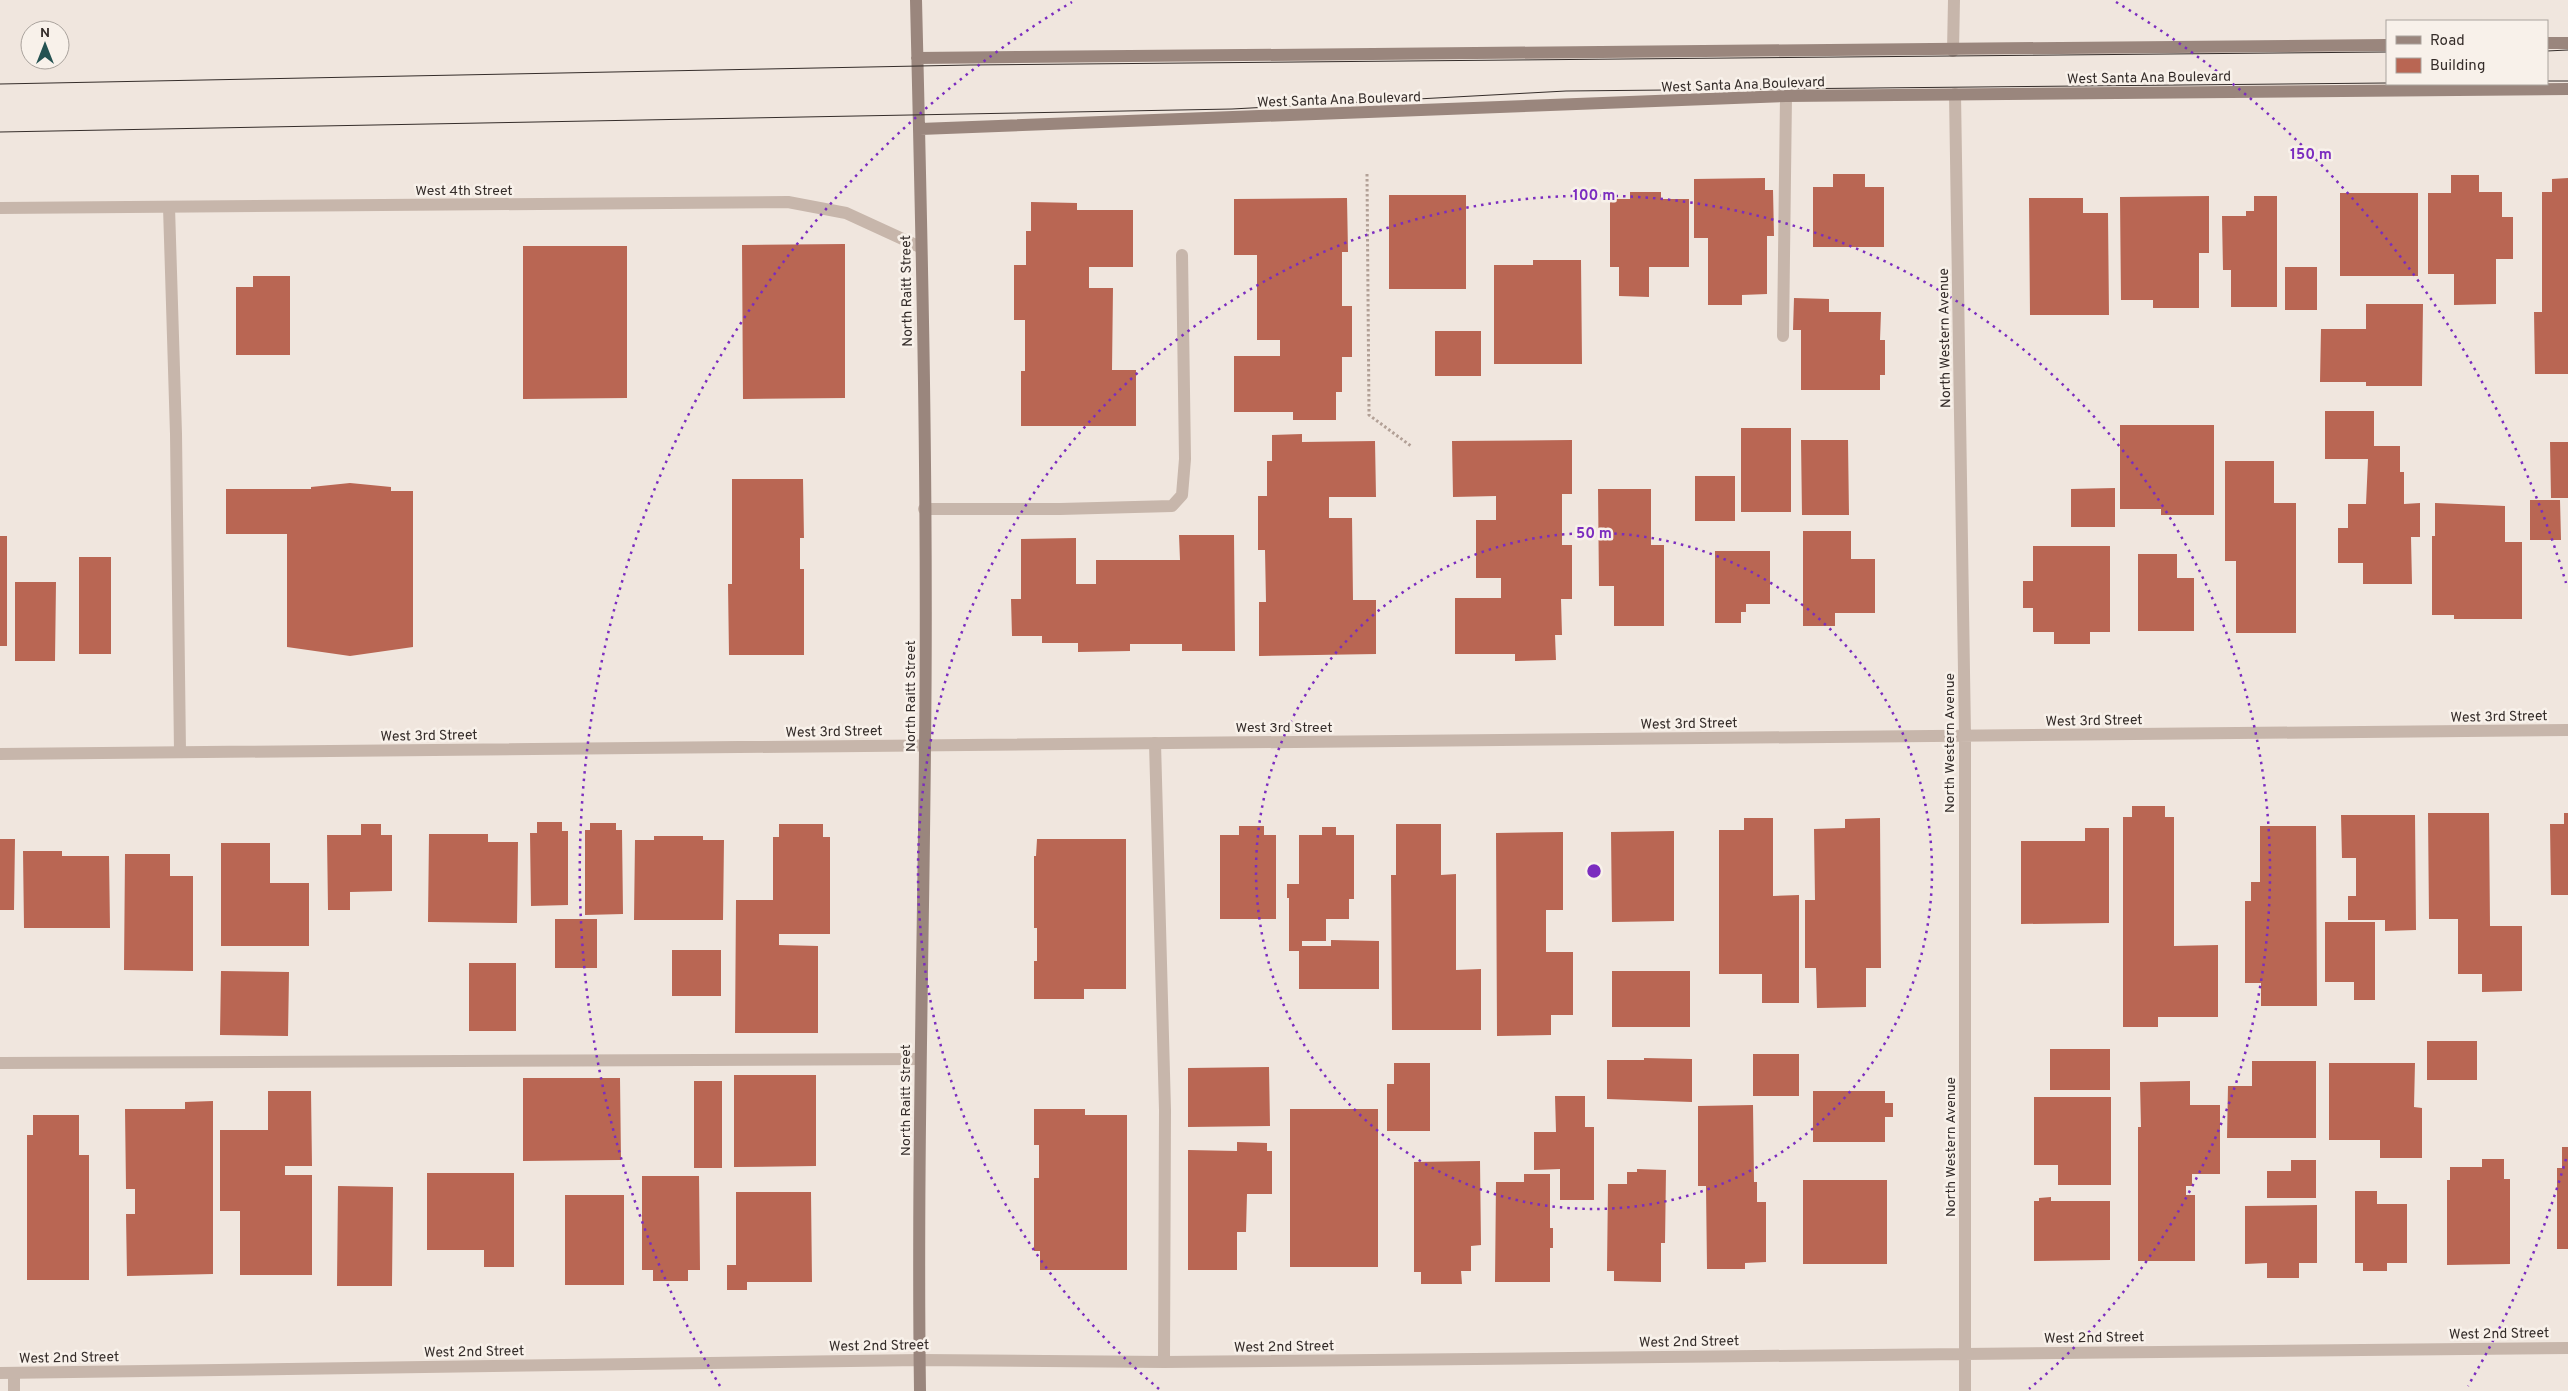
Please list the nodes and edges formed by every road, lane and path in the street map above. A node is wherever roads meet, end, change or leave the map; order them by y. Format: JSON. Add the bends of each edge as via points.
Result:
{"nodes":[{"id":1,"x":916,"y":0,"type":"edge"},
{"id":2,"x":1954,"y":0,"type":"edge"},
{"id":3,"x":2548,"y":43,"type":"edge"},
{"id":4,"x":2568,"y":43,"type":"edge"},
{"id":5,"x":2386,"y":45,"type":"edge"},
{"id":6,"x":1953,"y":51,"type":"junction"},
{"id":7,"x":917,"y":58,"type":"junction"},
{"id":8,"x":2568,"y":89,"type":"edge"},
{"id":9,"x":1955,"y":94,"type":"junction"},
{"id":10,"x":1786,"y":96,"type":"junction"},
{"id":11,"x":920,"y":129,"type":"junction"},
{"id":12,"x":1367,"y":174,"type":"dead end"},
{"id":13,"x":170,"y":207,"type":"junction"},
{"id":14,"x":0,"y":208,"type":"edge"},
{"id":15,"x":920,"y":247,"type":"junction"},
{"id":16,"x":1182,"y":254,"type":"dead end"},
{"id":17,"x":1783,"y":336,"type":"dead end"},
{"id":18,"x":1411,"y":446,"type":"dead end"},
{"id":19,"x":924,"y":509,"type":"junction"},
{"id":20,"x":2568,"y":730,"type":"edge"},
{"id":21,"x":1965,"y":736,"type":"junction"},
{"id":22,"x":1155,"y":743,"type":"junction"},
{"id":23,"x":925,"y":746,"type":"junction"},
{"id":24,"x":180,"y":752,"type":"junction"},
{"id":25,"x":0,"y":754,"type":"edge"},
{"id":26,"x":920,"y":1059,"type":"junction"},
{"id":27,"x":0,"y":1063,"type":"edge"},
{"id":28,"x":2568,"y":1348,"type":"edge"},
{"id":29,"x":1964,"y":1354,"type":"junction"},
{"id":30,"x":920,"y":1360,"type":"junction"},
{"id":31,"x":1164,"y":1362,"type":"junction"},
{"id":32,"x":0,"y":1373,"type":"edge"},
{"id":33,"x":14,"y":1373,"type":"junction"},
{"id":34,"x":14,"y":1391,"type":"edge"},
{"id":35,"x":920,"y":1391,"type":"edge"},
{"id":36,"x":1965,"y":1391,"type":"edge"}],
"edges":[{"from":1,"to":7,"type":"main road","name":"North Raitt Street"},
{"from":2,"to":6,"type":"street"},
{"from":3,"to":4,"type":"main road"},
{"from":5,"to":6,"type":"main road","name":"West Santa Ana Boulevard"},
{"from":6,"to":7,"type":"main road","name":"West Santa Ana Boulevard"},
{"from":7,"to":11,"type":"main road","name":"North Raitt Street"},
{"from":8,"to":9,"type":"main road","name":"West Santa Ana Boulevard"},
{"from":9,"to":10,"type":"main road","name":"West Santa Ana Boulevard"},
{"from":9,"to":21,"type":"street","name":"North Western Avenue"},
{"from":10,"to":11,"type":"main road","name":"West Santa Ana Boulevard"},
{"from":10,"to":17,"type":"street"},
{"from":11,"to":15,"type":"main road","name":"North Raitt Street"},
{"from":12,"to":18,"type":"path","via":[[1369,415]]},
{"from":13,"to":14,"type":"street","name":"West 4th Street"},
{"from":13,"to":15,"type":"street","name":"West 4th Street","via":[[788,202],[846,213]]},
{"from":13,"to":24,"type":"street"},
{"from":15,"to":19,"type":"main road","name":"North Raitt Street"},
{"from":16,"to":19,"type":"street","via":[[1185,459],[1182,495],[1172,506]]},
{"from":19,"to":23,"type":"main road","name":"North Raitt Street"},
{"from":20,"to":21,"type":"street","name":"West 3rd Street"},
{"from":21,"to":22,"type":"street","name":"West 3rd Street"},
{"from":21,"to":29,"type":"street","name":"North Western Avenue"},
{"from":22,"to":23,"type":"street","name":"West 3rd Street"},
{"from":22,"to":31,"type":"street","via":[[1165,1110]]},
{"from":23,"to":24,"type":"street","name":"West 3rd Street"},
{"from":23,"to":26,"type":"main road","name":"North Raitt Street"},
{"from":24,"to":25,"type":"street","name":"West 3rd Street"},
{"from":26,"to":27,"type":"street"},
{"from":26,"to":30,"type":"main road","name":"North Raitt Street"},
{"from":28,"to":29,"type":"street","name":"West 2nd Street"},
{"from":29,"to":31,"type":"street","name":"West 2nd Street"},
{"from":29,"to":36,"type":"street","name":"North Western Avenue"},
{"from":30,"to":31,"type":"street","name":"West 2nd Street"},
{"from":30,"to":33,"type":"street","name":"West 2nd Street"},
{"from":30,"to":35,"type":"main road","name":"North Raitt Street"},
{"from":32,"to":33,"type":"street","name":"West 2nd Street"},
{"from":33,"to":34,"type":"street"}]}
